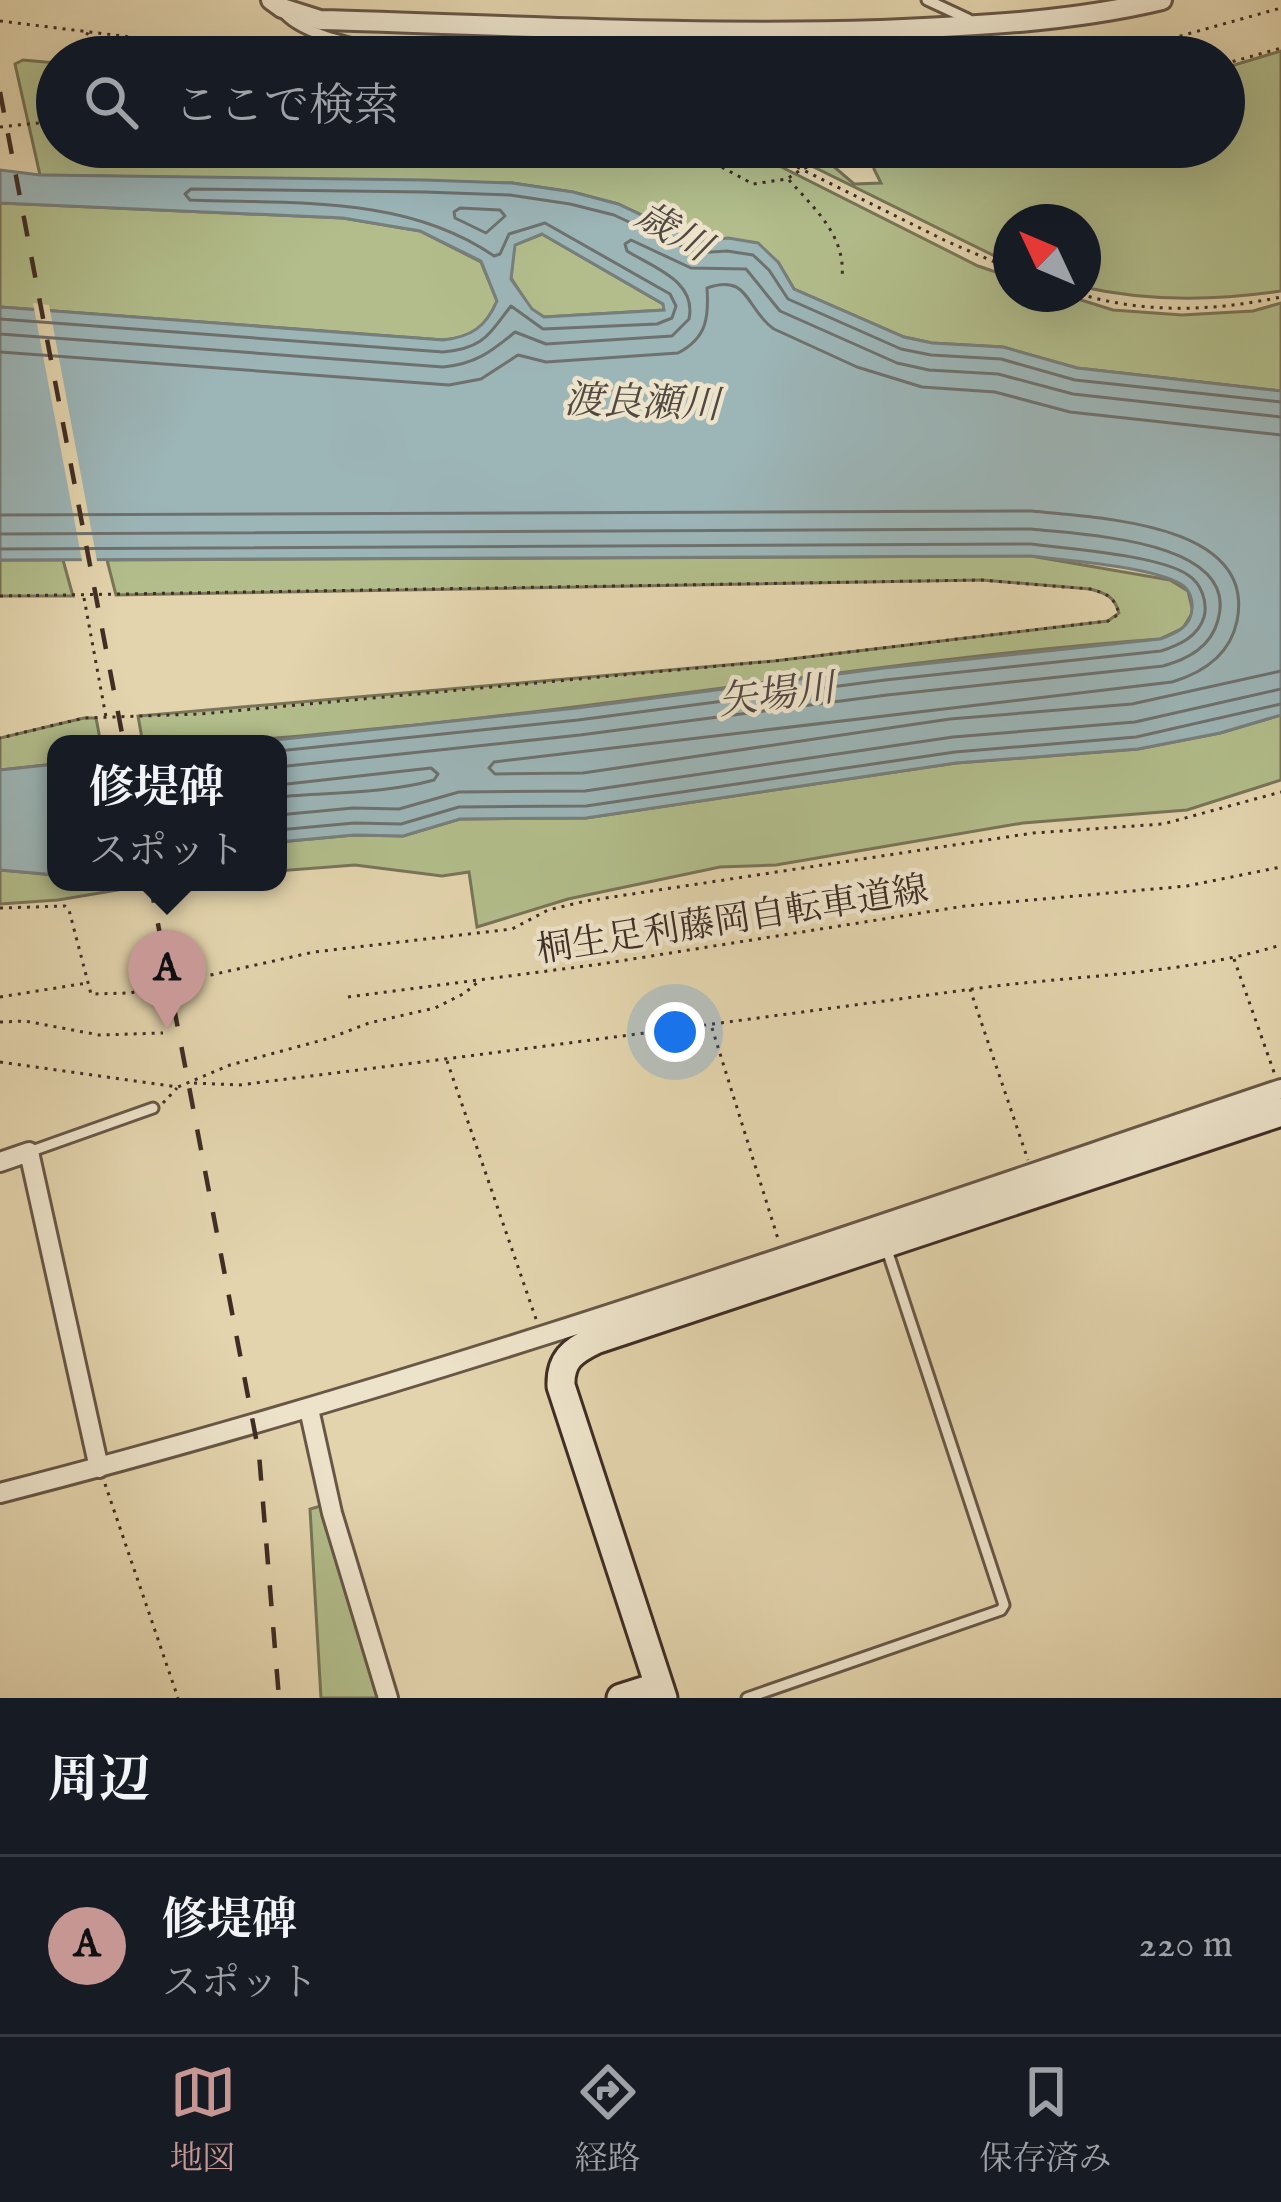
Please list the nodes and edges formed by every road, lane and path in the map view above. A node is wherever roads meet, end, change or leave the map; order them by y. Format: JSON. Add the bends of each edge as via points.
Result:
{"nodes":[{"id":1,"x":372,"y":0,"type":"edge"},
{"id":2,"x":927,"y":0,"type":"edge"},
{"id":3,"x":1148,"y":1,"type":"edge"},
{"id":4,"x":276,"y":4,"type":"edge"},
{"id":5,"x":1281,"y":8,"type":"edge"},
{"id":6,"x":0,"y":21,"type":"edge"},
{"id":7,"x":363,"y":21,"type":"junction"},
{"id":8,"x":991,"y":25,"type":"junction"},
{"id":9,"x":84,"y":32,"type":"junction"},
{"id":10,"x":90,"y":36,"type":"edge"},
{"id":11,"x":118,"y":36,"type":"edge"},
{"id":12,"x":330,"y":36,"type":"edge"},
{"id":13,"x":1180,"y":36,"type":"edge"},
{"id":14,"x":1281,"y":48,"type":"edge"},
{"id":15,"x":1245,"y":58,"type":"edge"},
{"id":16,"x":36,"y":123,"type":"edge"},
{"id":17,"x":0,"y":127,"type":"edge"},
{"id":18,"x":723,"y":168,"type":"edge"},
{"id":19,"x":805,"y":168,"type":"edge"},
{"id":20,"x":802,"y":169,"type":"junction"},
{"id":21,"x":788,"y":179,"type":"junction"},
{"id":22,"x":993,"y":261,"type":"edge"},
{"id":23,"x":842,"y":278,"type":"dead end"},
{"id":24,"x":1281,"y":297,"type":"edge"},
{"id":25,"x":1101,"y":300,"type":"edge"},
{"id":26,"x":0,"y":596,"type":"edge"},
{"id":27,"x":84,"y":596,"type":"junction"},
{"id":28,"x":106,"y":717,"type":"junction"},
{"id":29,"x":0,"y":737,"type":"edge"},
{"id":30,"x":1281,"y":792,"type":"edge"},
{"id":31,"x":1281,"y":867,"type":"edge"},
{"id":32,"x":0,"y":908,"type":"edge"},
{"id":33,"x":1281,"y":945,"type":"edge"},
{"id":34,"x":1233,"y":957,"type":"junction"},
{"id":35,"x":481,"y":979,"type":"junction"},
{"id":36,"x":87,"y":983,"type":"junction"},
{"id":37,"x":970,"y":989,"type":"junction"},
{"id":38,"x":0,"y":997,"type":"edge"},
{"id":39,"x":348,"y":997,"type":"dead end"},
{"id":40,"x":0,"y":1022,"type":"edge"},
{"id":41,"x":711,"y":1026,"type":"junction"},
{"id":42,"x":163,"y":1034,"type":"dead end"},
{"id":43,"x":446,"y":1060,"type":"junction"},
{"id":44,"x":0,"y":1062,"type":"edge"},
{"id":45,"x":194,"y":1083,"type":"junction"},
{"id":46,"x":178,"y":1087,"type":"junction"},
{"id":47,"x":1280,"y":1089,"type":"edge"},
{"id":48,"x":153,"y":1108,"type":"joint"},
{"id":49,"x":1281,"y":1112,"type":"edge"},
{"id":50,"x":29,"y":1152,"type":"junction"},
{"id":51,"x":0,"y":1162,"type":"edge"},
{"id":52,"x":1031,"y":1173,"type":"junction"},
{"id":53,"x":885,"y":1244,"type":"junction"},
{"id":54,"x":784,"y":1258,"type":"junction"},
{"id":55,"x":542,"y":1337,"type":"junction"},
{"id":56,"x":562,"y":1364,"type":"junction"},
{"id":57,"x":309,"y":1408,"type":"junction"},
{"id":58,"x":99,"y":1468,"type":"junction"},
{"id":59,"x":0,"y":1493,"type":"edge"},
{"id":60,"x":662,"y":1692,"type":"edge"},
{"id":61,"x":178,"y":1698,"type":"edge"},
{"id":62,"x":388,"y":1698,"type":"edge"},
{"id":63,"x":621,"y":1698,"type":"edge"},
{"id":64,"x":747,"y":1698,"type":"edge"}],
"edges":[{"from":1,"to":7,"type":"street"},
{"from":2,"to":8,"type":"lane"},
{"from":3,"to":8,"type":"street"},
{"from":4,"to":7,"type":"street","via":[[320,20]]},
{"from":4,"to":12,"type":"lane","via":[[304,29]]},
{"from":5,"to":13,"type":"path"},
{"from":6,"to":9,"type":"path"},
{"from":7,"to":8,"type":"street","via":[[750,34]]},
{"from":9,"to":10,"type":"path"},
{"from":9,"to":11,"type":"path"},
{"from":14,"to":15,"type":"path"},
{"from":16,"to":17,"type":"path"},
{"from":18,"to":21,"type":"path","via":[[752,184]]},
{"from":19,"to":20,"type":"path"},
{"from":20,"to":21,"type":"path"},
{"from":20,"to":22,"type":"path"},
{"from":21,"to":23,"type":"path","via":[[826,222]]},
{"from":24,"to":25,"type":"path","via":[[1225,309]]},
{"from":26,"to":27,"type":"path"},
{"from":27,"to":28,"type":"path"},
{"from":27,"to":28,"type":"path","via":[[982,580],[1107,593],[1119,614],[774,661]]},
{"from":28,"to":29,"type":"path"},
{"from":30,"to":36,"type":"path","via":[[1163,824],[1033,833],[586,902],[512,928],[314,952],[130,993],[91,994]]},
{"from":31,"to":35,"type":"path","name":"桐生足利藤岡自転車道線"},
{"from":32,"to":36,"type":"path","via":[[65,906]]},
{"from":33,"to":34,"type":"path"},
{"from":34,"to":37,"type":"path"},
{"from":34,"to":47,"type":"path"},
{"from":35,"to":39,"type":"path"},
{"from":35,"to":45,"type":"path","name":"桐生足利藤岡自転車道線","via":[[435,1008]]},
{"from":36,"to":38,"type":"path"},
{"from":37,"to":41,"type":"path"},
{"from":37,"to":52,"type":"path"},
{"from":40,"to":42,"type":"path"},
{"from":41,"to":43,"type":"path"},
{"from":41,"to":54,"type":"path"},
{"from":43,"to":45,"type":"path","via":[[239,1085]]},
{"from":43,"to":55,"type":"path"},
{"from":44,"to":46,"type":"path"},
{"from":45,"to":46,"type":"path"},
{"from":46,"to":48,"type":"path"},
{"from":47,"to":52,"type":"street"},
{"from":48,"to":50,"type":"lane"},
{"from":49,"to":53,"type":"street"},
{"from":50,"to":51,"type":"street"},
{"from":50,"to":58,"type":"street"},
{"from":52,"to":54,"type":"street"},
{"from":53,"to":56,"type":"street","via":[[595,1340]]},
{"from":53,"to":64,"type":"lane","via":[[1004,1605]]},
{"from":54,"to":55,"type":"street"},
{"from":55,"to":56,"type":"street"},
{"from":55,"to":57,"type":"street"},
{"from":56,"to":60,"type":"street","via":[[561,1386]]},
{"from":57,"to":58,"type":"street"},
{"from":57,"to":62,"type":"street"},
{"from":58,"to":59,"type":"street"},
{"from":58,"to":61,"type":"path"},
{"from":60,"to":63,"type":"street"}]}
